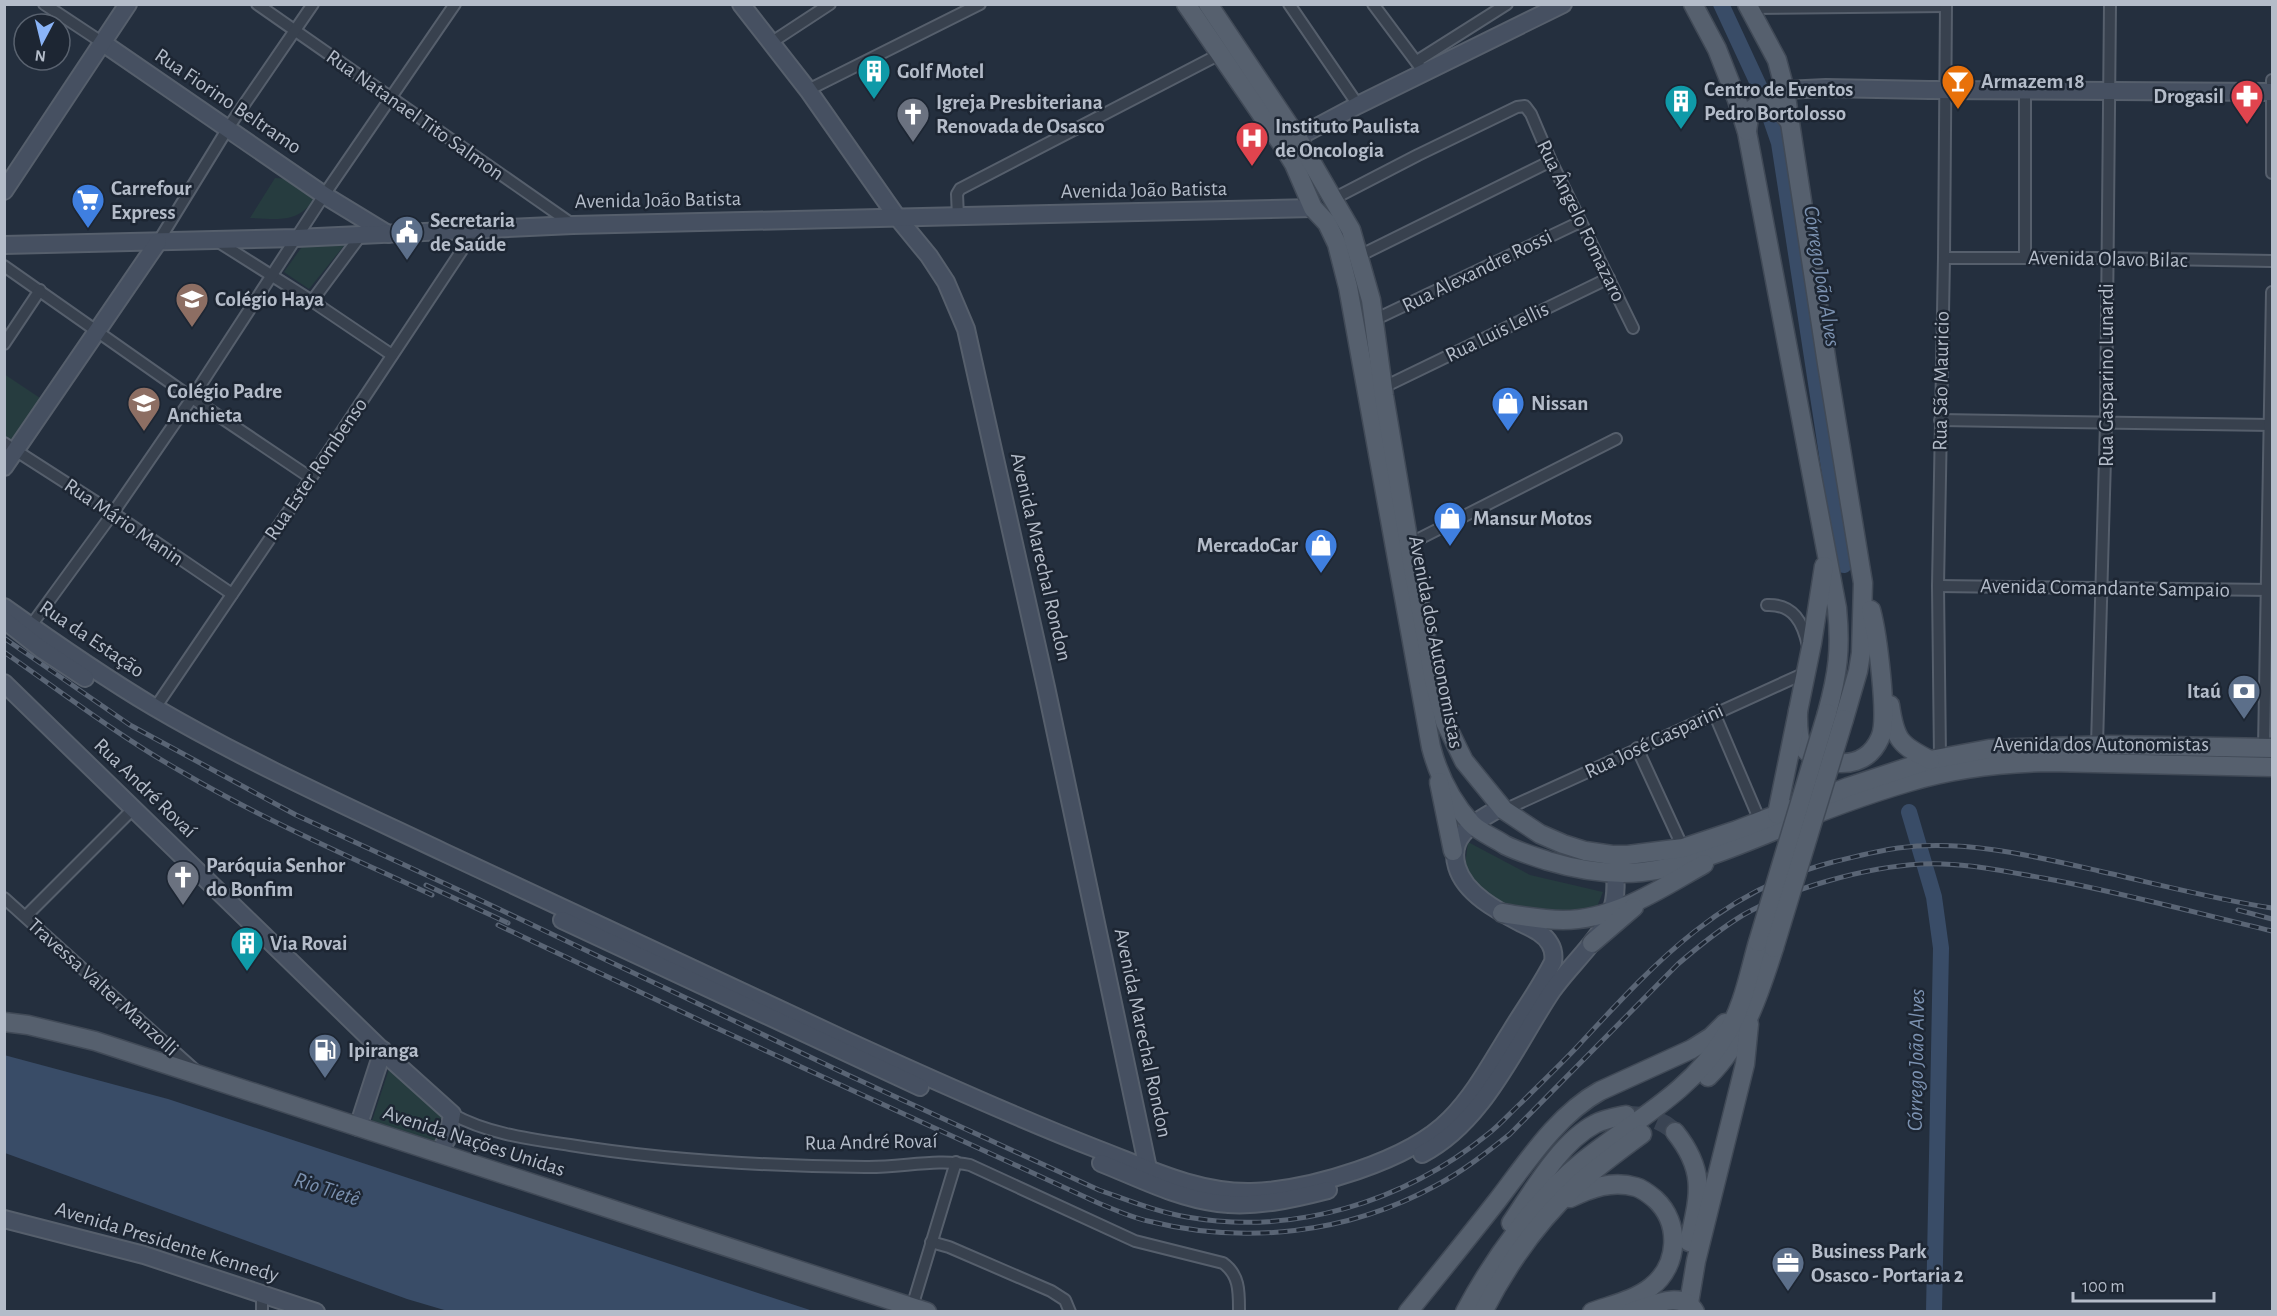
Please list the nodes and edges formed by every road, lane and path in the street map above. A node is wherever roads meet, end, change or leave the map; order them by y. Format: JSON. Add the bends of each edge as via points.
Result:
{"nodes":[{"id":1,"x":44,"y":4,"type":"edge"},
{"id":2,"x":128,"y":4,"type":"edge"},
{"id":3,"x":257,"y":4,"type":"edge"},
{"id":4,"x":313,"y":4,"type":"edge"},
{"id":5,"x":454,"y":4,"type":"edge"},
{"id":6,"x":741,"y":4,"type":"edge"},
{"id":7,"x":830,"y":4,"type":"edge"},
{"id":8,"x":980,"y":4,"type":"edge"},
{"id":9,"x":1186,"y":4,"type":"edge"},
{"id":10,"x":1208,"y":4,"type":"edge"},
{"id":11,"x":1289,"y":4,"type":"edge"},
{"id":12,"x":1507,"y":4,"type":"edge"},
{"id":13,"x":1563,"y":4,"type":"edge"},
{"id":14,"x":1693,"y":4,"type":"edge"},
{"id":15,"x":2110,"y":4,"type":"edge"},
{"id":16,"x":1373,"y":5,"type":"edge"},
{"id":17,"x":1946,"y":5,"type":"edge"},
{"id":18,"x":1748,"y":6,"type":"edge"},
{"id":19,"x":296,"y":30,"type":"junction"},
{"id":20,"x":772,"y":42,"type":"junction"},
{"id":21,"x":103,"y":43,"type":"junction"},
{"id":22,"x":1220,"y":54,"type":"junction"},
{"id":23,"x":1420,"y":67,"type":"junction"},
{"id":24,"x":2272,"y":80,"type":"edge"},
{"id":25,"x":808,"y":90,"type":"junction"},
{"id":26,"x":1785,"y":90,"type":"junction"},
{"id":27,"x":1946,"y":90,"type":"junction"},
{"id":28,"x":2025,"y":91,"type":"junction"},
{"id":29,"x":2109,"y":92,"type":"junction"},
{"id":30,"x":2272,"y":92,"type":"edge"},
{"id":31,"x":391,"y":99,"type":"junction"},
{"id":32,"x":1358,"y":105,"type":"junction"},
{"id":33,"x":1787,"y":118,"type":"junction"},
{"id":34,"x":1748,"y":127,"type":"junction"},
{"id":35,"x":228,"y":128,"type":"junction"},
{"id":36,"x":1290,"y":142,"type":"junction"},
{"id":37,"x":1551,"y":161,"type":"junction"},
{"id":38,"x":2272,"y":173,"type":"edge"},
{"id":39,"x":4,"y":191,"type":"edge"},
{"id":40,"x":324,"y":195,"type":"junction"},
{"id":41,"x":1333,"y":199,"type":"junction"},
{"id":42,"x":1313,"y":208,"type":"junction"},
{"id":43,"x":897,"y":217,"type":"junction"},
{"id":44,"x":958,"y":217,"type":"junction"},
{"id":45,"x":1580,"y":222,"type":"junction"},
{"id":46,"x":573,"y":225,"type":"junction"},
{"id":47,"x":476,"y":229,"type":"junction"},
{"id":48,"x":1351,"y":230,"type":"junction"},
{"id":49,"x":388,"y":234,"type":"junction"},
{"id":50,"x":361,"y":235,"type":"junction"},
{"id":51,"x":296,"y":238,"type":"junction"},
{"id":52,"x":217,"y":240,"type":"junction"},
{"id":53,"x":159,"y":242,"type":"junction"},
{"id":54,"x":4,"y":245,"type":"edge"},
{"id":55,"x":1359,"y":256,"type":"junction"},
{"id":56,"x":1944,"y":258,"type":"junction"},
{"id":57,"x":2025,"y":258,"type":"junction"},
{"id":58,"x":2106,"y":258,"type":"junction"},
{"id":59,"x":2272,"y":261,"type":"edge"},
{"id":60,"x":4,"y":266,"type":"edge"},
{"id":61,"x":272,"y":276,"type":"junction"},
{"id":62,"x":1610,"y":278,"type":"junction"},
{"id":63,"x":40,"y":290,"type":"junction"},
{"id":64,"x":2272,"y":292,"type":"edge"},
{"id":65,"x":312,"y":301,"type":"junction"},
{"id":66,"x":1374,"y":320,"type":"junction"},
{"id":67,"x":1633,"y":328,"type":"dead end"},
{"id":68,"x":96,"y":331,"type":"junction"},
{"id":69,"x":4,"y":344,"type":"edge"},
{"id":70,"x":392,"y":355,"type":"junction"},
{"id":71,"x":1384,"y":387,"type":"junction"},
{"id":72,"x":192,"y":398,"type":"junction"},
{"id":73,"x":1940,"y":420,"type":"junction"},
{"id":74,"x":2106,"y":423,"type":"junction"},
{"id":75,"x":2271,"y":425,"type":"edge"},
{"id":76,"x":1616,"y":439,"type":"dead end"},
{"id":77,"x":10,"y":447,"type":"edge"},
{"id":78,"x":4,"y":467,"type":"edge"},
{"id":79,"x":311,"y":478,"type":"junction"},
{"id":80,"x":113,"y":513,"type":"junction"},
{"id":81,"x":1409,"y":544,"type":"junction"},
{"id":82,"x":1826,"y":552,"type":"junction"},
{"id":83,"x":1863,"y":583,"type":"junction"},
{"id":84,"x":1938,"y":586,"type":"junction"},
{"id":85,"x":2102,"y":587,"type":"junction"},
{"id":86,"x":2270,"y":590,"type":"edge"},
{"id":87,"x":232,"y":594,"type":"junction"},
{"id":88,"x":1767,"y":605,"type":"dead end"},
{"id":89,"x":4,"y":607,"type":"edge"},
{"id":90,"x":4,"y":620,"type":"edge"},
{"id":91,"x":27,"y":631,"type":"junction"},
{"id":92,"x":1809,"y":654,"type":"junction"},
{"id":93,"x":1805,"y":673,"type":"junction"},
{"id":94,"x":1882,"y":682,"type":"junction"},
{"id":95,"x":4,"y":683,"type":"edge"},
{"id":96,"x":1798,"y":711,"type":"junction"},
{"id":97,"x":152,"y":712,"type":"junction"},
{"id":98,"x":1714,"y":713,"type":"junction"},
{"id":99,"x":1835,"y":716,"type":"junction"},
{"id":100,"x":2097,"y":746,"type":"junction"},
{"id":101,"x":1637,"y":748,"type":"junction"},
{"id":102,"x":2268,"y":748,"type":"edge"},
{"id":103,"x":1935,"y":759,"type":"junction"},
{"id":104,"x":1435,"y":763,"type":"junction"},
{"id":105,"x":2240,"y":767,"type":"junction"},
{"id":106,"x":2272,"y":767,"type":"edge"},
{"id":107,"x":134,"y":808,"type":"junction"},
{"id":108,"x":1502,"y":808,"type":"junction"},
{"id":109,"x":1768,"y":818,"type":"junction"},
{"id":110,"x":1472,"y":825,"type":"junction"},
{"id":111,"x":1683,"y":848,"type":"junction"},
{"id":112,"x":1453,"y":851,"type":"junction"},
{"id":113,"x":1726,"y":851,"type":"junction"},
{"id":114,"x":1614,"y":864,"type":"junction"},
{"id":115,"x":4,"y":898,"type":"edge"},
{"id":116,"x":1643,"y":899,"type":"junction"},
{"id":117,"x":1611,"y":912,"type":"junction"},
{"id":118,"x":1502,"y":913,"type":"junction"},
{"id":119,"x":26,"y":916,"type":"junction"},
{"id":120,"x":1592,"y":943,"type":"junction"},
{"id":121,"x":1744,"y":1013,"type":"junction"},
{"id":122,"x":4,"y":1014,"type":"edge"},
{"id":123,"x":4,"y":1022,"type":"edge"},
{"id":124,"x":28,"y":1025,"type":"junction"},
{"id":125,"x":383,"y":1050,"type":"junction"},
{"id":126,"x":202,"y":1076,"type":"junction"},
{"id":127,"x":452,"y":1114,"type":"junction"},
{"id":128,"x":1626,"y":1115,"type":"tunnel mouth"},
{"id":129,"x":358,"y":1127,"type":"junction"},
{"id":130,"x":1676,"y":1132,"type":"tunnel mouth"},
{"id":131,"x":439,"y":1153,"type":"junction"},
{"id":132,"x":956,"y":1162,"type":"junction"},
{"id":133,"x":1150,"y":1177,"type":"junction"},
{"id":134,"x":1560,"y":1203,"type":"junction"},
{"id":135,"x":4,"y":1219,"type":"edge"},
{"id":136,"x":931,"y":1242,"type":"junction"},
{"id":137,"x":262,"y":1293,"type":"junction"},
{"id":138,"x":1688,"y":1305,"type":"edge"},
{"id":139,"x":1633,"y":1306,"type":"edge"},
{"id":140,"x":919,"y":1309,"type":"edge"},
{"id":141,"x":1475,"y":1310,"type":"edge"},
{"id":142,"x":262,"y":1311,"type":"edge"},
{"id":143,"x":316,"y":1311,"type":"edge"},
{"id":144,"x":1070,"y":1311,"type":"edge"},
{"id":145,"x":1239,"y":1311,"type":"edge"},
{"id":146,"x":1408,"y":1311,"type":"edge"},
{"id":147,"x":1592,"y":1311,"type":"edge"}],
"edges":[{"from":1,"to":21,"type":"street","name":"Rua Fiorino Beltramo"},
{"from":2,"to":21,"type":"main road"},
{"from":3,"to":19,"type":"street","name":"Rua Natanael Tito Salmon"},
{"from":4,"to":19,"type":"street"},
{"from":5,"to":31,"type":"street"},
{"from":6,"to":20,"type":"main road","name":"Avenida Marechal Rondon"},
{"from":7,"to":20,"type":"street"},
{"from":8,"to":25,"type":"street"},
{"from":9,"to":22,"type":"main road","name":"Avenida dos Autonomistas"},
{"from":10,"to":36,"type":"main road","name":"Avenida dos Autonomistas"},
{"from":11,"to":32,"type":"street"},
{"from":12,"to":23,"type":"street"},
{"from":13,"to":23,"type":"main road"},
{"from":14,"to":34,"type":"main road","via":[[1717,49]]},
{"from":15,"to":29,"type":"street","name":"Rua Gasparino Lunardi"},
{"from":16,"to":23,"type":"street"},
{"from":17,"to":18,"type":"street"},
{"from":17,"to":27,"type":"street","name":"Rua São Mauricio"},
{"from":18,"to":26,"type":"main road","via":[[1777,60]]},
{"from":19,"to":31,"type":"street","name":"Rua Natanael Tito Salmon"},
{"from":19,"to":35,"type":"street"},
{"from":20,"to":25,"type":"main road","name":"Avenida Marechal Rondon"},
{"from":21,"to":35,"type":"main road","name":"Rua Fiorino Beltramo"},
{"from":21,"to":39,"type":"main road"},
{"from":22,"to":36,"type":"main road","name":"Avenida dos Autonomistas"},
{"from":22,"to":44,"type":"street","via":[[960,189]]},
{"from":23,"to":32,"type":"main road"},
{"from":24,"to":30,"type":"street"},
{"from":25,"to":43,"type":"main road","name":"Avenida Marechal Rondon"},
{"from":26,"to":27,"type":"main road"},
{"from":26,"to":33,"type":"main road"},
{"from":27,"to":28,"type":"main road"},
{"from":27,"to":56,"type":"street","name":"Rua São Mauricio"},
{"from":28,"to":29,"type":"main road"},
{"from":28,"to":57,"type":"street"},
{"from":29,"to":30,"type":"main road"},
{"from":29,"to":58,"type":"street","name":"Rua Gasparino Lunardi"},
{"from":30,"to":38,"type":"street"},
{"from":31,"to":40,"type":"street"},
{"from":31,"to":46,"type":"street","name":"Rua Natanael Tito Salmon"},
{"from":32,"to":36,"type":"main road"},
{"from":33,"to":34,"type":"main road","via":[[1775,104],[1760,103],[1752,108]]},
{"from":33,"to":83,"type":"main road"},
{"from":34,"to":82,"type":"main road"},
{"from":35,"to":40,"type":"main road","name":"Rua Fiorino Beltramo"},
{"from":35,"to":53,"type":"street"},
{"from":36,"to":41,"type":"main road","name":"Avenida dos Autonomistas"},
{"from":36,"to":42,"type":"main road","name":"Avenida dos Autonomistas","via":[[1294,164]]},
{"from":37,"to":41,"type":"street","name":"Rua Ângelo Fomazaro","via":[[1531,114],[1525,106],[1516,107]]},
{"from":37,"to":45,"type":"street","name":"Rua Ângelo Fomazaro"},
{"from":37,"to":55,"type":"street"},
{"from":40,"to":49,"type":"main road","name":"Rua Fiorino Beltramo"},
{"from":40,"to":51,"type":"street"},
{"from":41,"to":48,"type":"main road","name":"Avenida dos Autonomistas"},
{"from":42,"to":44,"type":"main road","name":"Avenida João Batista"},
{"from":42,"to":48,"type":"main road","via":[[1339,219]]},
{"from":42,"to":104,"type":"main road","name":"Avenida dos Autonomistas","via":[[1327,223],[1337,244],[1348,287]]},
{"from":43,"to":44,"type":"main road","name":"Avenida João Batista"},
{"from":43,"to":46,"type":"main road","name":"Avenida João Batista"},
{"from":43,"to":133,"type":"main road","name":"Avenida Marechal Rondon","via":[[946,282],[971,347]]},
{"from":45,"to":62,"type":"street","name":"Rua Ângelo Fomazaro"},
{"from":45,"to":66,"type":"street","name":"Rua Alexandre Rossi"},
{"from":46,"to":47,"type":"main road","name":"Avenida João Batista"},
{"from":47,"to":49,"type":"main road","name":"Avenida João Batista"},
{"from":47,"to":70,"type":"street","name":"Rua Ester Rombenso"},
{"from":48,"to":55,"type":"main road","name":"Avenida dos Autonomistas"},
{"from":49,"to":50,"type":"main road","name":"Avenida João Batista"},
{"from":50,"to":51,"type":"main road","name":"Avenida João Batista"},
{"from":50,"to":65,"type":"street"},
{"from":51,"to":52,"type":"main road","name":"Avenida João Batista"},
{"from":51,"to":61,"type":"street"},
{"from":52,"to":53,"type":"main road","name":"Avenida João Batista"},
{"from":52,"to":61,"type":"street"},
{"from":53,"to":54,"type":"main road","name":"Avenida João Batista"},
{"from":53,"to":68,"type":"main road"},
{"from":55,"to":66,"type":"main road","name":"Avenida dos Autonomistas"},
{"from":56,"to":57,"type":"street","name":"Avenida Olavo Bilac"},
{"from":56,"to":73,"type":"street","name":"Rua São Mauricio"},
{"from":57,"to":58,"type":"street","name":"Avenida Olavo Bilac"},
{"from":58,"to":59,"type":"street","name":"Avenida Olavo Bilac"},
{"from":58,"to":74,"type":"street","name":"Rua Gasparino Lunardi"},
{"from":60,"to":63,"type":"street"},
{"from":61,"to":65,"type":"street"},
{"from":61,"to":72,"type":"street"},
{"from":62,"to":67,"type":"street","name":"Rua Ângelo Fomazaro"},
{"from":62,"to":71,"type":"street","name":"Rua Luis Lellis"},
{"from":63,"to":68,"type":"street"},
{"from":63,"to":69,"type":"street"},
{"from":64,"to":75,"type":"street"},
{"from":65,"to":70,"type":"street"},
{"from":66,"to":71,"type":"main road","name":"Avenida dos Autonomistas"},
{"from":68,"to":72,"type":"street"},
{"from":68,"to":77,"type":"main road"},
{"from":70,"to":79,"type":"street","name":"Rua Ester Rombenso"},
{"from":71,"to":81,"type":"main road","name":"Avenida dos Autonomistas"},
{"from":72,"to":79,"type":"street"},
{"from":72,"to":80,"type":"street"},
{"from":73,"to":74,"type":"street"},
{"from":73,"to":84,"type":"street","name":"Rua São Mauricio"},
{"from":74,"to":75,"type":"street"},
{"from":74,"to":85,"type":"street","name":"Rua Gasparino Lunardi"},
{"from":75,"to":86,"type":"street"},
{"from":76,"to":81,"type":"street"},
{"from":77,"to":78,"type":"main road"},
{"from":77,"to":80,"type":"street","name":"Rua Mário Manin"},
{"from":79,"to":87,"type":"street","name":"Rua Ester Rombenso"},
{"from":80,"to":87,"type":"street","name":"Rua Mário Manin"},
{"from":80,"to":91,"type":"street"},
{"from":81,"to":108,"type":"main road","name":"Avenida dos Autonomistas","via":[[1445,722],[1464,761]]},
{"from":82,"to":92,"type":"main road"},
{"from":82,"to":99,"type":"main road","via":[[1840,638]]},
{"from":83,"to":94,"type":"main road","via":[[1872,613]]},
{"from":83,"to":99,"type":"main road","via":[[1858,671]]},
{"from":84,"to":85,"type":"street","name":"Avenida Comandante Sampaio"},
{"from":84,"to":103,"type":"street","name":"Rua São Mauricio"},
{"from":85,"to":86,"type":"street","name":"Avenida Comandante Sampaio"},
{"from":85,"to":100,"type":"street","name":"Rua Gasparino Lunardi"},
{"from":86,"to":102,"type":"street"},
{"from":87,"to":97,"type":"street","name":"Rua Ester Rombenso"},
{"from":88,"to":92,"type":"street","via":[[1783,606],[1798,618]]},
{"from":89,"to":91,"type":"main road","name":"Rua da Estação"},
{"from":90,"to":91,"type":"main road","name":"Rua da Estação"},
{"from":91,"to":97,"type":"main road","name":"Rua da Estação"},
{"from":92,"to":93,"type":"main road"},
{"from":93,"to":96,"type":"main road"},
{"from":93,"to":98,"type":"street","name":"Rua José Gasparini"},
{"from":94,"to":96,"type":"main road","via":[[1882,733],[1874,750],[1858,761],[1830,762],[1808,753],[1800,741]]},
{"from":94,"to":103,"type":"main road","via":[[1902,743]]},
{"from":95,"to":107,"type":"main road","name":"Rua André Rovaí"},
{"from":96,"to":109,"type":"main road"},
{"from":97,"to":133,"type":"main road","name":"Rua da Estação","via":[[834,1035]]},
{"from":98,"to":101,"type":"street","name":"Rua José Gasparini"},
{"from":98,"to":109,"type":"street"},
{"from":99,"to":121,"type":"main road","bridge":true},
{"from":100,"to":102,"type":"main road","name":"Avenida dos Autonomistas"},
{"from":100,"to":103,"type":"main road","name":"Avenida dos Autonomistas","via":[[2009,747]]},
{"from":101,"to":108,"type":"street","name":"Rua José Gasparini"},
{"from":101,"to":111,"type":"street"},
{"from":102,"to":105,"type":"main road","via":[[2256,762]]},
{"from":103,"to":109,"type":"main road","name":"Avenida dos Autonomistas"},
{"from":104,"to":110,"type":"main road","name":"Avenida dos Autonomistas"},
{"from":104,"to":112,"type":"main road"},
{"from":105,"to":106,"type":"main road","name":"Avenida dos Autonomistas"},
{"from":105,"to":113,"type":"main road","name":"Avenida dos Autonomistas","via":[[2049,762],[1969,767],[1881,791]]},
{"from":107,"to":119,"type":"street"},
{"from":107,"to":125,"type":"main road","name":"Rua André Rovaí"},
{"from":108,"to":110,"type":"main road"},
{"from":108,"to":114,"type":"main road","name":"Avenida dos Autonomistas","via":[[1540,834]]},
{"from":109,"to":111,"type":"main road","name":"Avenida dos Autonomistas"},
{"from":110,"to":112,"type":"main road"},
{"from":110,"to":114,"type":"main road","name":"Avenida dos Autonomistas","via":[[1517,851],[1561,865]]},
{"from":111,"to":114,"type":"main road","name":"Avenida dos Autonomistas","via":[[1642,854]]},
{"from":112,"to":118,"type":"main road","via":[[1462,879]]},
{"from":113,"to":114,"type":"main road","name":"Avenida dos Autonomistas","via":[[1643,872]]},
{"from":113,"to":116,"type":"main road"},
{"from":114,"to":117,"type":"main road"},
{"from":115,"to":119,"type":"street","name":"Travessa Valter Manzolli"},
{"from":116,"to":117,"type":"main road"},
{"from":116,"to":120,"type":"main road"},
{"from":117,"to":118,"type":"main road","via":[[1563,920]]},
{"from":117,"to":120,"type":"main road"},
{"from":118,"to":133,"type":"main road","via":[[1546,938],[1553,962],[1471,1095],[1428,1138],[1404,1152],[1335,1177],[1271,1190],[1207,1188]]},
{"from":119,"to":126,"type":"street","name":"Travessa Valter Manzolli"},
{"from":120,"to":133,"type":"main road","via":[[1553,990],[1483,1100],[1457,1130],[1429,1150],[1347,1185],[1262,1203],[1206,1201]]},
{"from":121,"to":134,"type":"main road","via":[[1728,1055],[1698,1087]]},
{"from":121,"to":138,"type":"main road","via":[[1749,1040],[1745,1064]]},
{"from":121,"to":141,"type":"main road","via":[[1677,1093],[1583,1161],[1552,1189],[1506,1247]]},
{"from":121,"to":146,"type":"main road","via":[[1703,1042],[1600,1091],[1570,1113]]},
{"from":122,"to":124,"type":"street"},
{"from":123,"to":124,"type":"main road","name":"Avenida Nações Unidas"},
{"from":124,"to":126,"type":"main road","name":"Avenida Nações Unidas","via":[[95,1041]]},
{"from":125,"to":127,"type":"main road","name":"Rua André Rovaí"},
{"from":125,"to":129,"type":"main road"},
{"from":126,"to":129,"type":"main road","name":"Avenida Nações Unidas"},
{"from":127,"to":131,"type":"main road","via":[[448,1137]]},
{"from":127,"to":132,"type":"street","name":"Rua André Rovaí","via":[[481,1128],[538,1140],[690,1160],[870,1168]]},
{"from":128,"to":141,"type":"main road","via":[[1595,1124],[1574,1138],[1558,1156],[1473,1284]]},
{"from":129,"to":131,"type":"main road","name":"Avenida Nações Unidas"},
{"from":130,"to":138,"type":"main road","via":[[1691,1153],[1698,1179],[1681,1283]]},
{"from":131,"to":140,"type":"main road","name":"Avenida Nações Unidas"},
{"from":132,"to":136,"type":"street"},
{"from":132,"to":145,"type":"street","name":"Rua André Rovaí","via":[[990,1173],[1135,1241],[1223,1263],[1238,1285]]},
{"from":134,"to":139,"type":"main road","via":[[1586,1190],[1616,1184],[1645,1191],[1666,1210],[1674,1235],[1671,1260]]},
{"from":134,"to":141,"type":"main road"},
{"from":135,"to":137,"type":"main road","name":"Avenida Presidente Kennedy","via":[[144,1255]]},
{"from":136,"to":140,"type":"street"},
{"from":136,"to":144,"type":"street","via":[[1051,1291],[1065,1300]]},
{"from":137,"to":142,"type":"street"},
{"from":137,"to":143,"type":"main road","name":"Avenida Presidente Kennedy"},
{"from":138,"to":139,"type":"main road","via":[[1665,1301]]},
{"from":139,"to":147,"type":"main road"}]}
